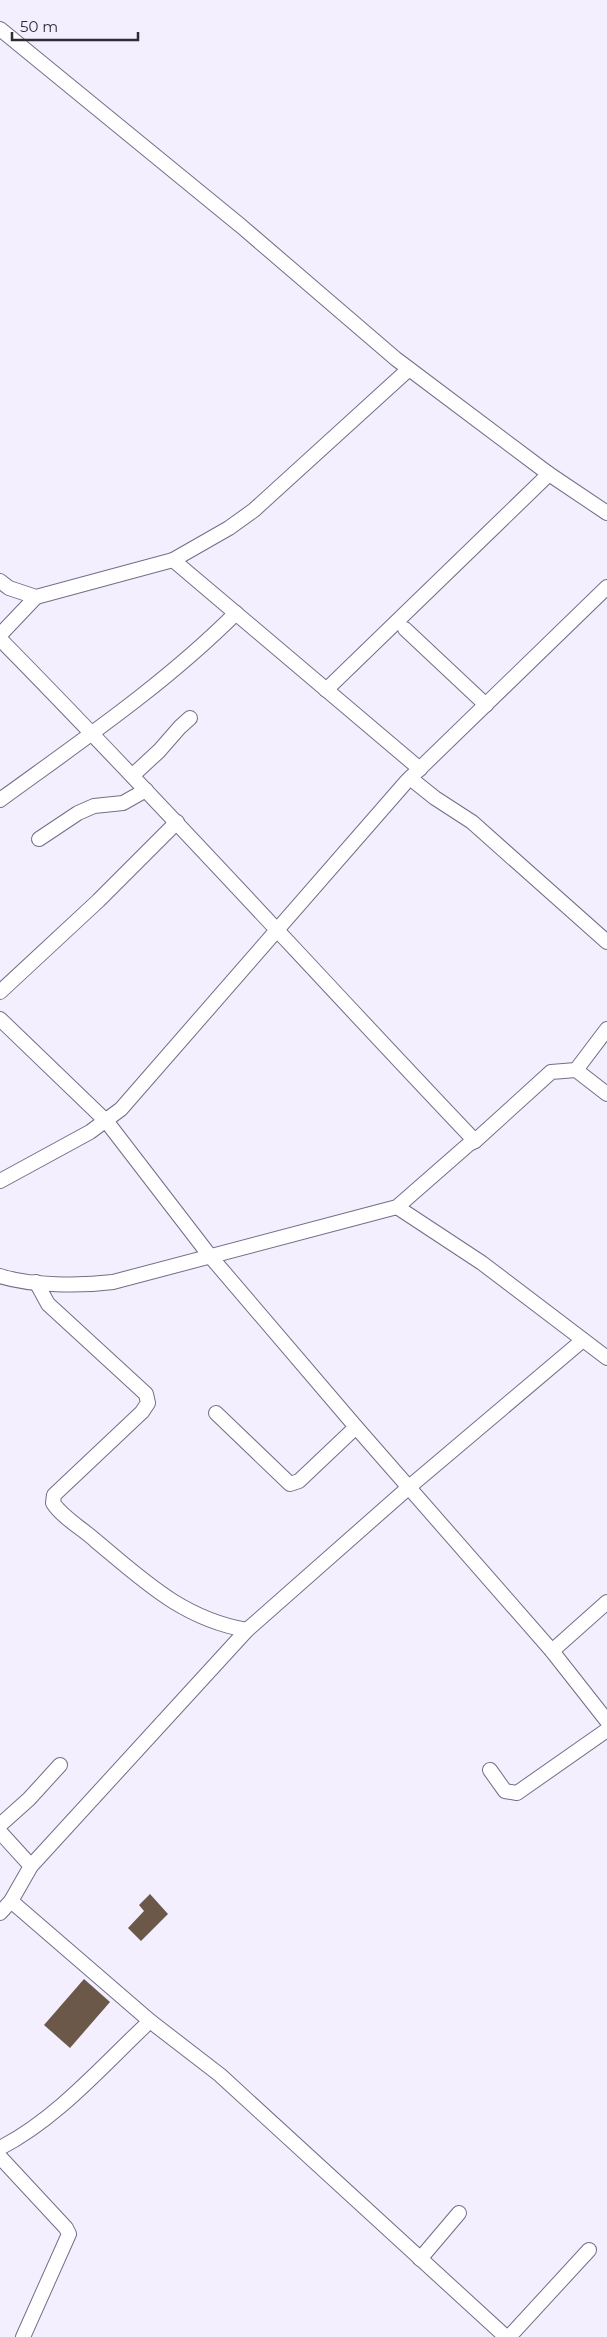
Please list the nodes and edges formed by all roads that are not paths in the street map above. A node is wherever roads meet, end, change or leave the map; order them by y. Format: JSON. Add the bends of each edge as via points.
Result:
{"nodes":[{"id":1,"x":0,"y":29,"type":"edge"},
{"id":2,"x":409,"y":369,"type":"junction"},
{"id":3,"x":549,"y":474,"type":"junction"},
{"id":4,"x":607,"y":513,"type":"edge"},
{"id":5,"x":173,"y":560,"type":"junction"},
{"id":6,"x":0,"y":581,"type":"edge"},
{"id":7,"x":607,"y":587,"type":"edge"},
{"id":8,"x":36,"y":597,"type":"junction"},
{"id":9,"x":236,"y":614,"type":"junction"},
{"id":10,"x":405,"y":629,"type":"dead end"},
{"id":11,"x":0,"y":637,"type":"edge"},
{"id":12,"x":326,"y":690,"type":"junction"},
{"id":13,"x":486,"y":705,"type":"junction"},
{"id":14,"x":190,"y":718,"type":"dead end"},
{"id":15,"x":92,"y":732,"type":"junction"},
{"id":16,"x":415,"y":774,"type":"junction"},
{"id":17,"x":133,"y":775,"type":"junction"},
{"id":18,"x":146,"y":790,"type":"junction"},
{"id":19,"x":0,"y":800,"type":"edge"},
{"id":20,"x":177,"y":822,"type":"junction"},
{"id":21,"x":39,"y":839,"type":"dead end"},
{"id":22,"x":277,"y":928,"type":"junction"},
{"id":23,"x":607,"y":942,"type":"edge"},
{"id":24,"x":0,"y":992,"type":"edge"},
{"id":25,"x":0,"y":1019,"type":"edge"},
{"id":26,"x":607,"y":1029,"type":"edge"},
{"id":27,"x":576,"y":1070,"type":"junction"},
{"id":28,"x":607,"y":1094,"type":"edge"},
{"id":29,"x":107,"y":1122,"type":"junction"},
{"id":30,"x":475,"y":1141,"type":"junction"},
{"id":31,"x":0,"y":1182,"type":"edge"},
{"id":32,"x":396,"y":1206,"type":"junction"},
{"id":33,"x":210,"y":1256,"type":"junction"},
{"id":34,"x":0,"y":1276,"type":"edge"},
{"id":35,"x":36,"y":1282,"type":"junction"},
{"id":36,"x":583,"y":1340,"type":"junction"},
{"id":37,"x":607,"y":1358,"type":"edge"},
{"id":38,"x":216,"y":1413,"type":"dead end"},
{"id":39,"x":356,"y":1427,"type":"junction"},
{"id":40,"x":408,"y":1488,"type":"junction"},
{"id":41,"x":607,"y":1602,"type":"edge"},
{"id":42,"x":247,"y":1630,"type":"junction"},
{"id":43,"x":552,"y":1650,"type":"junction"},
{"id":44,"x":607,"y":1721,"type":"edge"},
{"id":45,"x":607,"y":1730,"type":"edge"},
{"id":46,"x":60,"y":1765,"type":"dead end"},
{"id":47,"x":490,"y":1770,"type":"dead end"},
{"id":48,"x":0,"y":1825,"type":"edge"},
{"id":49,"x":0,"y":1832,"type":"edge"},
{"id":50,"x":31,"y":1866,"type":"junction"},
{"id":51,"x":11,"y":1901,"type":"junction"},
{"id":52,"x":0,"y":1913,"type":"edge"},
{"id":53,"x":150,"y":2021,"type":"junction"},
{"id":54,"x":0,"y":2148,"type":"edge"},
{"id":55,"x":0,"y":2157,"type":"edge"},
{"id":56,"x":459,"y":2214,"type":"dead end"},
{"id":57,"x":589,"y":2250,"type":"dead end"},
{"id":58,"x":420,"y":2259,"type":"junction"},
{"id":59,"x":23,"y":2337,"type":"edge"},
{"id":60,"x":507,"y":2337,"type":"edge"}],
"edges":[{"from":1,"to":2,"type":"street","via":[[234,220]]},
{"from":2,"to":3,"type":"street"},
{"from":2,"to":5,"type":"street","via":[[254,510]]},
{"from":3,"to":4,"type":"street"},
{"from":3,"to":12,"type":"street"},
{"from":5,"to":8,"type":"street"},
{"from":5,"to":9,"type":"street"},
{"from":6,"to":8,"type":"street","via":[[9,588]]},
{"from":7,"to":13,"type":"street"},
{"from":8,"to":11,"type":"street"},
{"from":9,"to":12,"type":"street"},
{"from":9,"to":15,"type":"street","via":[[203,646]]},
{"from":10,"to":13,"type":"street"},
{"from":11,"to":15,"type":"street"},
{"from":12,"to":16,"type":"street"},
{"from":13,"to":16,"type":"street"},
{"from":14,"to":17,"type":"street"},
{"from":15,"to":17,"type":"street"},
{"from":15,"to":19,"type":"street"},
{"from":16,"to":22,"type":"street"},
{"from":16,"to":23,"type":"street","via":[[435,798],[468,818]]},
{"from":17,"to":18,"type":"street"},
{"from":18,"to":20,"type":"street"},
{"from":18,"to":21,"type":"street","via":[[122,803],[94,806],[78,813]]},
{"from":20,"to":22,"type":"street"},
{"from":20,"to":24,"type":"street"},
{"from":22,"to":29,"type":"street"},
{"from":22,"to":30,"type":"street"},
{"from":25,"to":29,"type":"street"},
{"from":26,"to":27,"type":"street"},
{"from":27,"to":28,"type":"street"},
{"from":27,"to":30,"type":"street","via":[[551,1072]]},
{"from":29,"to":31,"type":"street"},
{"from":29,"to":33,"type":"street"},
{"from":30,"to":32,"type":"street"},
{"from":32,"to":33,"type":"street"},
{"from":32,"to":36,"type":"street","via":[[482,1263]]},
{"from":33,"to":35,"type":"street","via":[[113,1282]]},
{"from":33,"to":39,"type":"street"},
{"from":34,"to":35,"type":"street"},
{"from":35,"to":42,"type":"street","via":[[48,1304],[146,1394],[148,1403],[54,1495],[53,1503],[177,1605],[207,1620]]},
{"from":36,"to":37,"type":"street"},
{"from":36,"to":40,"type":"street"},
{"from":38,"to":39,"type":"street","via":[[290,1484],[300,1481]]},
{"from":39,"to":40,"type":"street"},
{"from":40,"to":42,"type":"street"},
{"from":40,"to":43,"type":"street"},
{"from":41,"to":43,"type":"street"},
{"from":42,"to":50,"type":"street"},
{"from":43,"to":44,"type":"street"},
{"from":45,"to":47,"type":"street","via":[[517,1793],[505,1791]]},
{"from":46,"to":48,"type":"street","via":[[30,1799]]},
{"from":49,"to":50,"type":"street"},
{"from":50,"to":51,"type":"street"},
{"from":51,"to":52,"type":"street"},
{"from":51,"to":53,"type":"street"},
{"from":53,"to":54,"type":"street","via":[[51,2114]]},
{"from":53,"to":58,"type":"street","via":[[220,2074]]},
{"from":55,"to":59,"type":"street","via":[[69,2234]]},
{"from":56,"to":58,"type":"street"},
{"from":57,"to":60,"type":"street"},
{"from":58,"to":60,"type":"street"}]}
